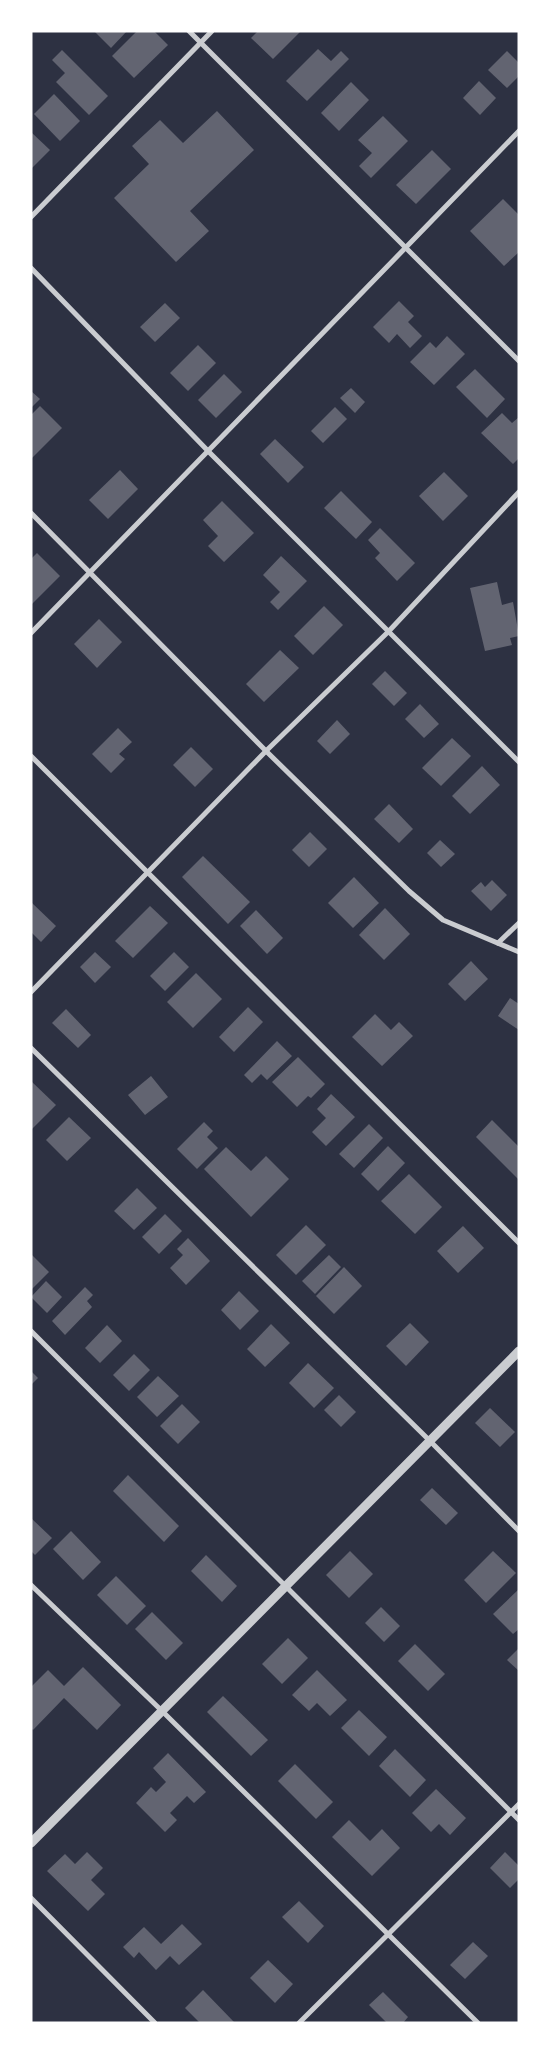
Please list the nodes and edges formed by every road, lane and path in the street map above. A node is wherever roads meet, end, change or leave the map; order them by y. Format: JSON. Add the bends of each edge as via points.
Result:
{"nodes":[{"id":1,"x":189,"y":31,"type":"edge"},
{"id":2,"x":212,"y":31,"type":"edge"},
{"id":3,"x":201,"y":43,"type":"junction"},
{"id":4,"x":519,"y":131,"type":"edge"},
{"id":5,"x":31,"y":216,"type":"edge"},
{"id":6,"x":405,"y":250,"type":"junction"},
{"id":7,"x":31,"y":268,"type":"edge"},
{"id":8,"x":519,"y":361,"type":"edge"},
{"id":9,"x":209,"y":452,"type":"junction"},
{"id":10,"x":519,"y":492,"type":"edge"},
{"id":11,"x":31,"y":513,"type":"edge"},
{"id":12,"x":90,"y":572,"type":"junction"},
{"id":13,"x":388,"y":631,"type":"junction"},
{"id":14,"x":31,"y":633,"type":"edge"},
{"id":15,"x":266,"y":751,"type":"junction"},
{"id":16,"x":31,"y":756,"type":"edge"},
{"id":17,"x":519,"y":762,"type":"edge"},
{"id":18,"x":148,"y":872,"type":"junction"},
{"id":19,"x":519,"y":923,"type":"edge"},
{"id":20,"x":498,"y":943,"type":"junction"},
{"id":21,"x":519,"y":952,"type":"edge"},
{"id":22,"x":31,"y":992,"type":"edge"},
{"id":23,"x":31,"y":1048,"type":"edge"},
{"id":24,"x":519,"y":1243,"type":"edge"},
{"id":25,"x":31,"y":1331,"type":"edge"},
{"id":26,"x":519,"y":1351,"type":"edge"},
{"id":27,"x":429,"y":1440,"type":"junction"},
{"id":28,"x":519,"y":1531,"type":"edge"},
{"id":29,"x":31,"y":1584,"type":"edge"},
{"id":30,"x":285,"y":1584,"type":"junction"},
{"id":31,"x":162,"y":1710,"type":"junction"},
{"id":32,"x":519,"y":1804,"type":"edge"},
{"id":33,"x":511,"y":1812,"type":"junction"},
{"id":34,"x":519,"y":1820,"type":"edge"},
{"id":35,"x":31,"y":1843,"type":"edge"},
{"id":36,"x":31,"y":1898,"type":"edge"},
{"id":37,"x":389,"y":1935,"type":"junction"},
{"id":38,"x":155,"y":2023,"type":"edge"},
{"id":39,"x":299,"y":2023,"type":"edge"},
{"id":40,"x":478,"y":2023,"type":"edge"}],
"edges":[{"from":1,"to":3,"type":"street"},
{"from":2,"to":3,"type":"street"},
{"from":3,"to":5,"type":"street"},
{"from":3,"to":6,"type":"street"},
{"from":4,"to":6,"type":"street"},
{"from":6,"to":8,"type":"street"},
{"from":6,"to":9,"type":"street"},
{"from":7,"to":9,"type":"street"},
{"from":9,"to":12,"type":"street"},
{"from":9,"to":13,"type":"street"},
{"from":10,"to":13,"type":"street"},
{"from":11,"to":12,"type":"street"},
{"from":12,"to":14,"type":"street"},
{"from":12,"to":15,"type":"street"},
{"from":13,"to":15,"type":"street"},
{"from":13,"to":17,"type":"street"},
{"from":15,"to":18,"type":"street"},
{"from":15,"to":20,"type":"street","via":[[409,891],[443,920]]},
{"from":16,"to":18,"type":"street"},
{"from":18,"to":22,"type":"street"},
{"from":18,"to":24,"type":"street"},
{"from":19,"to":20,"type":"street"},
{"from":20,"to":21,"type":"street"},
{"from":23,"to":27,"type":"street"},
{"from":25,"to":30,"type":"street"},
{"from":26,"to":27,"type":"street"},
{"from":27,"to":28,"type":"street"},
{"from":27,"to":30,"type":"street"},
{"from":29,"to":31,"type":"street"},
{"from":30,"to":31,"type":"street"},
{"from":30,"to":33,"type":"street"},
{"from":31,"to":35,"type":"street"},
{"from":31,"to":37,"type":"street"},
{"from":32,"to":33,"type":"street"},
{"from":33,"to":34,"type":"street"},
{"from":33,"to":37,"type":"street"},
{"from":36,"to":38,"type":"street"},
{"from":37,"to":39,"type":"street"},
{"from":37,"to":40,"type":"street"}]}
